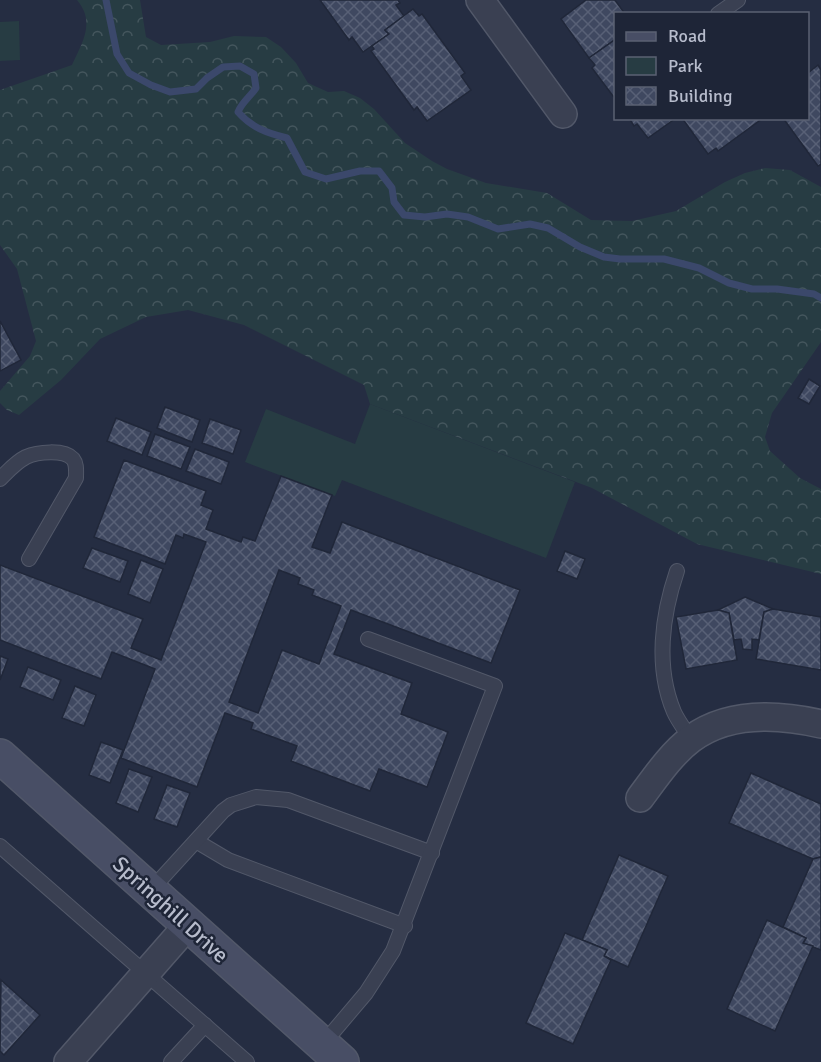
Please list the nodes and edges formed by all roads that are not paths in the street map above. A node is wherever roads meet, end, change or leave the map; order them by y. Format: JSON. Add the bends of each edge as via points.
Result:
{"nodes":[{"id":1,"x":480,"y":0,"type":"edge"},
{"id":2,"x":738,"y":0,"type":"edge"},
{"id":3,"x":721,"y":12,"type":"edge"},
{"id":4,"x":563,"y":114,"type":"dead end"},
{"id":5,"x":0,"y":479,"type":"edge"},
{"id":6,"x":29,"y":559,"type":"dead end"},
{"id":7,"x":677,"y":571,"type":"dead end"},
{"id":8,"x":368,"y":639,"type":"dead end"},
{"id":9,"x":821,"y":724,"type":"edge"},
{"id":10,"x":691,"y":739,"type":"junction"},
{"id":11,"x":0,"y":756,"type":"edge"},
{"id":12,"x":640,"y":798,"type":"dead end"},
{"id":13,"x":196,"y":841,"type":"junction"},
{"id":14,"x":0,"y":846,"type":"edge"},
{"id":15,"x":432,"y":853,"type":"junction"},
{"id":16,"x":150,"y":891,"type":"junction"},
{"id":17,"x":188,"y":925,"type":"junction"},
{"id":18,"x":405,"y":926,"type":"junction"},
{"id":19,"x":145,"y":973,"type":"junction"},
{"id":20,"x":205,"y":1025,"type":"junction"},
{"id":21,"x":332,"y":1053,"type":"edge"},
{"id":22,"x":68,"y":1062,"type":"edge"},
{"id":23,"x":171,"y":1062,"type":"edge"},
{"id":24,"x":247,"y":1062,"type":"edge"}],
"edges":[{"from":1,"to":4,"type":"street"},
{"from":2,"to":3,"type":"lane"},
{"from":5,"to":6,"type":"lane","via":[[18,462],[38,453],[68,455],[76,466],[75,478]]},
{"from":7,"to":10,"type":"lane","via":[[663,626],[663,664],[673,711]]},
{"from":8,"to":15,"type":"lane","via":[[495,686]]},
{"from":9,"to":10,"type":"street","via":[[793,718],[751,717],[717,726]]},
{"from":10,"to":12,"type":"street"},
{"from":11,"to":16,"type":"street","name":"Springhill Drive"},
{"from":13,"to":15,"type":"lane","via":[[231,805],[256,797],[272,797]]},
{"from":13,"to":16,"type":"lane"},
{"from":13,"to":18,"type":"lane","via":[[228,860]]},
{"from":14,"to":19,"type":"lane"},
{"from":15,"to":18,"type":"lane"},
{"from":16,"to":17,"type":"street","name":"Springhill Drive"},
{"from":17,"to":19,"type":"street"},
{"from":17,"to":21,"type":"street","name":"Springhill Drive"},
{"from":18,"to":21,"type":"lane"},
{"from":19,"to":20,"type":"lane"},
{"from":19,"to":22,"type":"street"},
{"from":20,"to":23,"type":"lane"},
{"from":20,"to":24,"type":"lane"}]}
